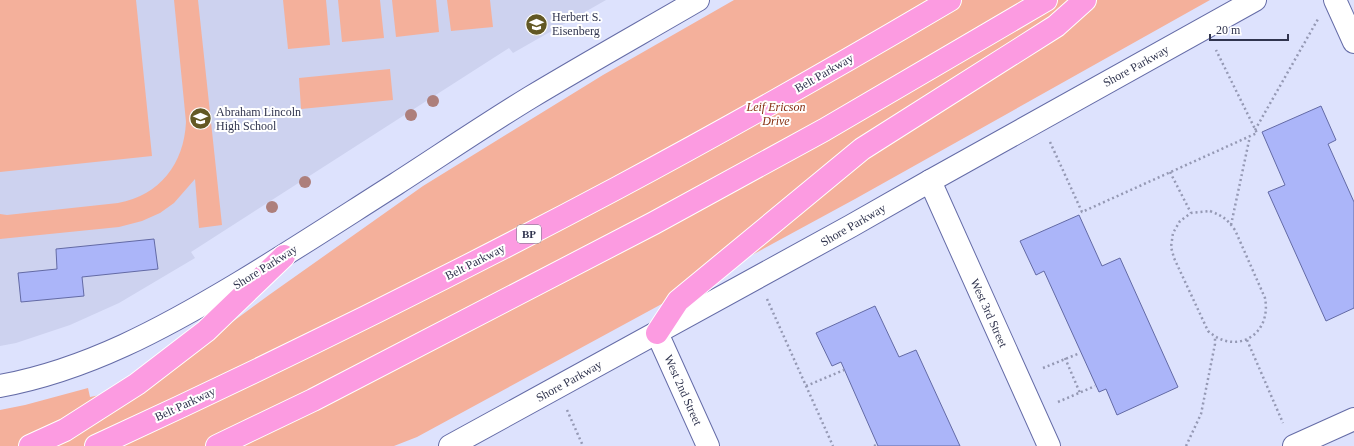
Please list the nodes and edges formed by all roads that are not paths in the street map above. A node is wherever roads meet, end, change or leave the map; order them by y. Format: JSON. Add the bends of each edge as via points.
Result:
{"nodes":[{"id":1,"x":698,"y":0,"type":"edge"},
{"id":2,"x":950,"y":0,"type":"edge"},
{"id":3,"x":1046,"y":0,"type":"edge"},
{"id":4,"x":1085,"y":0,"type":"edge"},
{"id":5,"x":1254,"y":0,"type":"edge"},
{"id":6,"x":1327,"y":8,"type":"edge"},
{"id":7,"x":1354,"y":42,"type":"edge"},
{"id":8,"x":930,"y":181,"type":"junction"},
{"id":9,"x":284,"y":256,"type":"junction"},
{"id":10,"x":657,"y":334,"type":"junction"},
{"id":11,"x":0,"y":386,"type":"edge"},
{"id":12,"x":1354,"y":419,"type":"edge"},
{"id":13,"x":30,"y":446,"type":"edge"},
{"id":14,"x":96,"y":446,"type":"edge"},
{"id":15,"x":217,"y":446,"type":"edge"},
{"id":16,"x":450,"y":446,"type":"edge"},
{"id":17,"x":708,"y":446,"type":"edge"},
{"id":18,"x":1049,"y":446,"type":"edge"},
{"id":19,"x":1294,"y":446,"type":"edge"}],
"edges":[{"from":1,"to":9,"type":"main road","name":"Shore Parkway","via":[[531,97]]},
{"from":2,"to":14,"type":"highway","name":"Belt Parkway","number":"BP","via":[[618,188],[421,290]]},
{"from":3,"to":15,"type":"highway","via":[[824,130],[654,223],[313,400]]},
{"from":4,"to":10,"type":"highway","via":[[1056,26],[862,149],[678,301]]},
{"from":5,"to":8,"type":"main road","name":"Shore Parkway"},
{"from":6,"to":7,"type":"main road"},
{"from":8,"to":10,"type":"main road","name":"Shore Parkway"},
{"from":8,"to":18,"type":"main road","name":"West 3rd Street"},
{"from":9,"to":11,"type":"main road","name":"Shore Parkway","via":[[199,307],[133,342],[80,364]]},
{"from":9,"to":13,"type":"highway","via":[[206,332],[137,384],[65,430]]},
{"from":10,"to":16,"type":"main road","name":"Shore Parkway"},
{"from":10,"to":17,"type":"main road","name":"West 2nd Street"},
{"from":12,"to":19,"type":"main road"}]}
